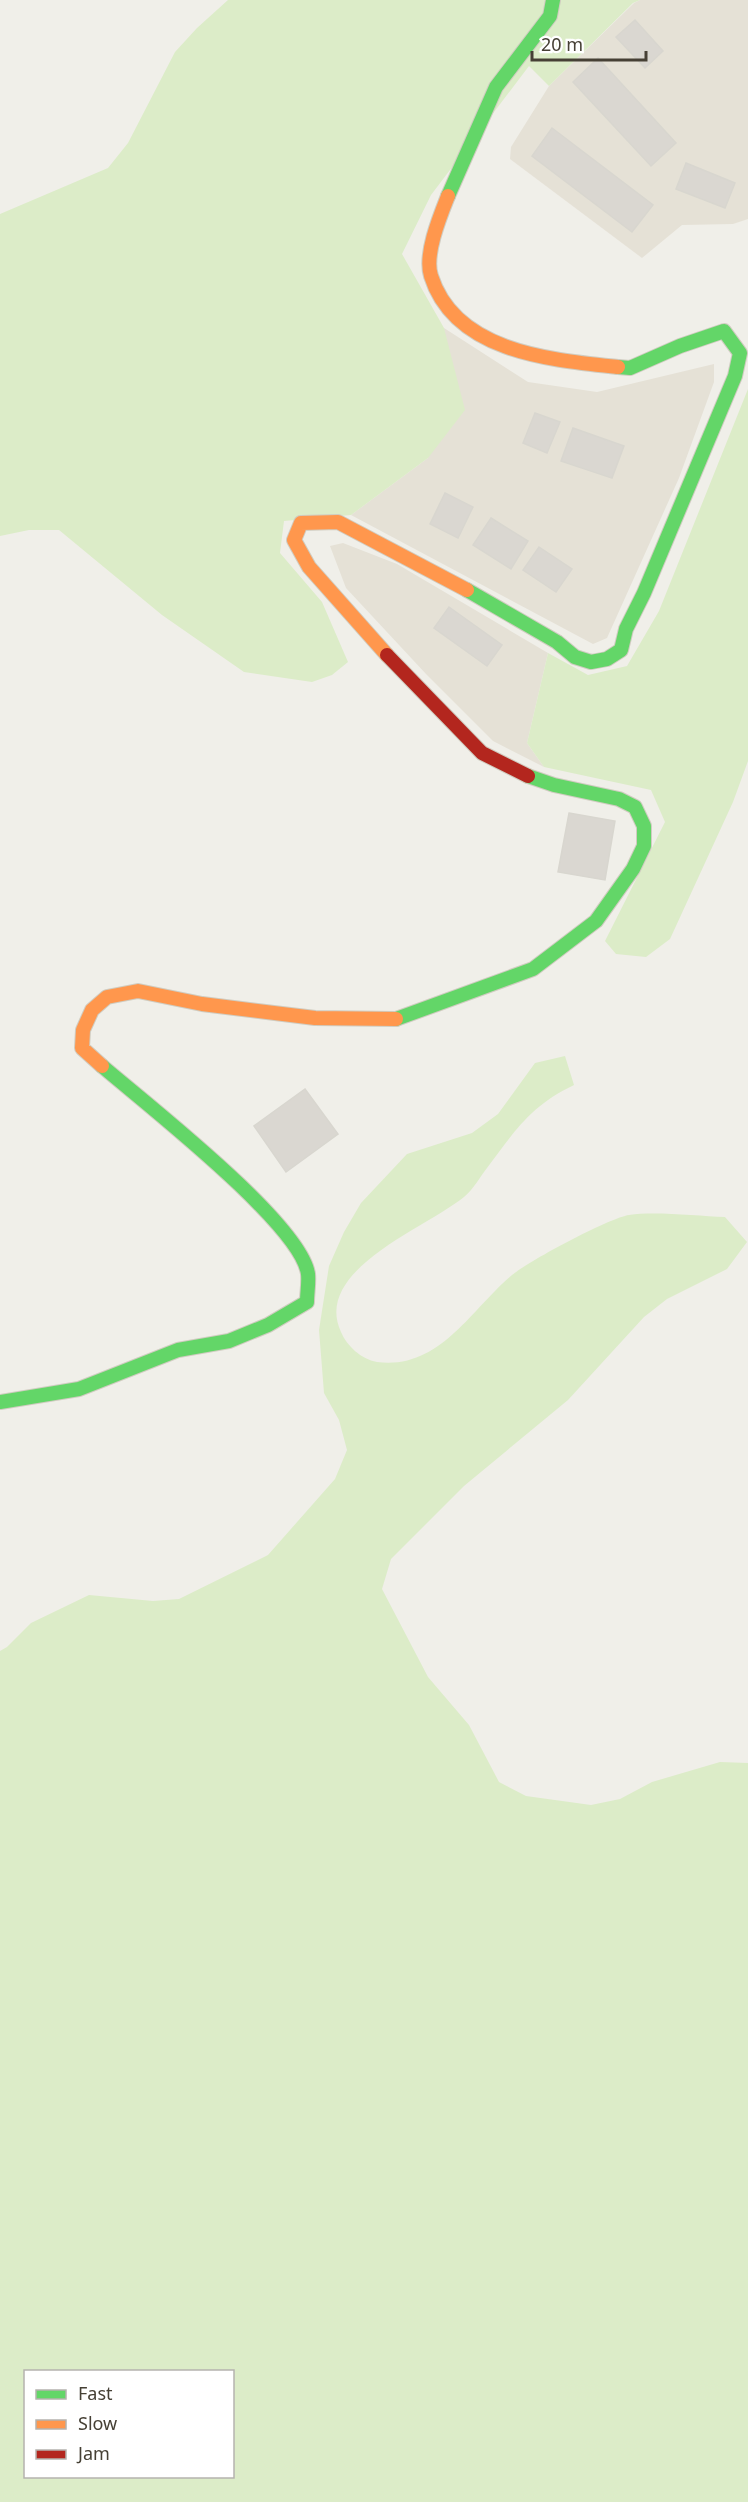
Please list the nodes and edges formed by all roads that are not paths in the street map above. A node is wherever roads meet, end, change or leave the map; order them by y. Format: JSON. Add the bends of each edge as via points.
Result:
{"nodes":[{"id":1,"x":553,"y":0,"type":"edge"},
{"id":2,"x":0,"y":1402,"type":"edge"}],
"edges":[{"from":1,"to":2,"type":"street","via":[[550,16],[496,87],[457,172],[437,223],[430,275],[454,318],[494,343],[557,361],[630,368],[724,332],[740,353],[735,376],[626,629],[621,650],[608,660],[591,662],[575,657],[557,642],[480,597],[338,522],[301,523],[294,540],[309,567],[366,633],[482,753],[515,772],[619,799],[635,807],[644,826],[644,846],[633,869],[596,921],[533,969],[394,1020],[315,1018],[202,1004],[138,991],[107,997],[92,1010],[83,1030],[82,1048],[236,1181],[292,1240],[308,1273],[307,1302],[268,1325],[229,1341],[178,1350],[79,1389]]}]}
